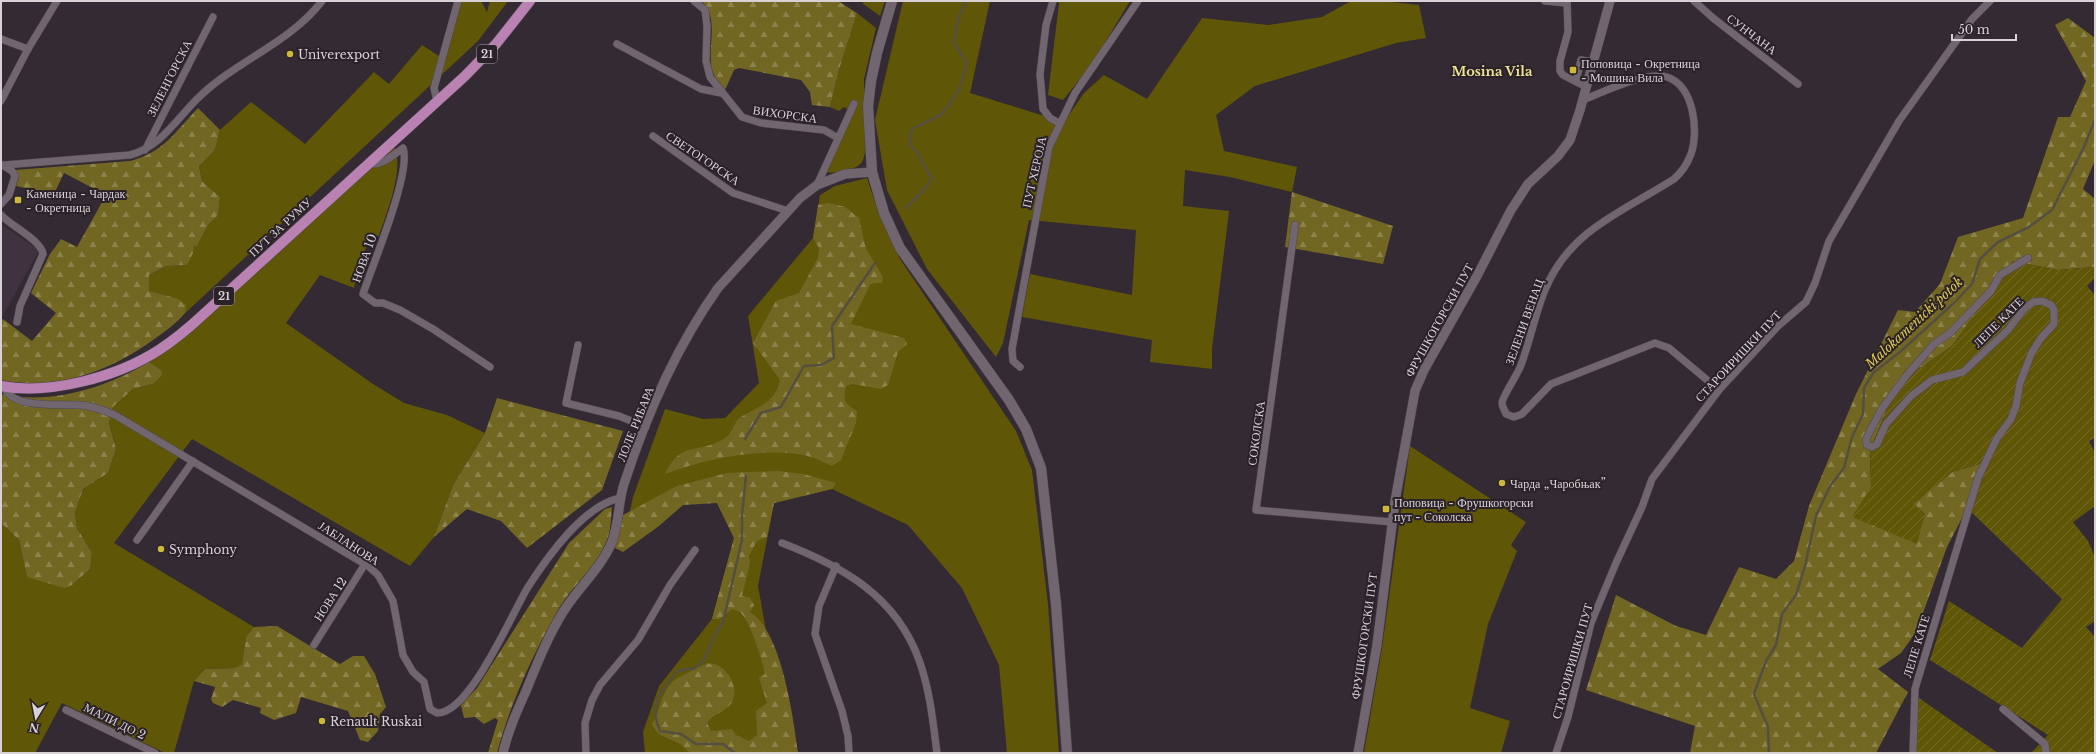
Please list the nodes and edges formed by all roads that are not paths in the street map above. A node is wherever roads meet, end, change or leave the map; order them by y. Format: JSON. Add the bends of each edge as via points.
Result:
{"nodes":[{"id":1,"x":57,"y":1,"type":"edge"},
{"id":2,"x":322,"y":1,"type":"edge"},
{"id":3,"x":458,"y":1,"type":"edge"},
{"id":4,"x":530,"y":1,"type":"edge"},
{"id":5,"x":694,"y":1,"type":"edge"},
{"id":6,"x":892,"y":1,"type":"edge"},
{"id":7,"x":1053,"y":1,"type":"edge"},
{"id":8,"x":1138,"y":1,"type":"edge"},
{"id":9,"x":1545,"y":1,"type":"edge"},
{"id":10,"x":1610,"y":1,"type":"edge"},
{"id":11,"x":1694,"y":1,"type":"edge"},
{"id":12,"x":1990,"y":1,"type":"edge"},
{"id":13,"x":1568,"y":3,"type":"edge"},
{"id":14,"x":213,"y":16,"type":"dead end"},
{"id":15,"x":1,"y":39,"type":"edge"},
{"id":16,"x":617,"y":44,"type":"dead end"},
{"id":17,"x":28,"y":49,"type":"junction"},
{"id":18,"x":1593,"y":62,"type":"junction"},
{"id":19,"x":1576,"y":81,"type":"junction"},
{"id":20,"x":1798,"y":84,"type":"dead end"},
{"id":21,"x":1586,"y":87,"type":"junction"},
{"id":22,"x":721,"y":93,"type":"junction"},
{"id":23,"x":1583,"y":100,"type":"junction"},
{"id":24,"x":1,"y":101,"type":"edge"},
{"id":25,"x":437,"y":101,"type":"junction"},
{"id":26,"x":854,"y":104,"type":"dead end"},
{"id":27,"x":1060,"y":123,"type":"junction"},
{"id":28,"x":652,"y":136,"type":"dead end"},
{"id":29,"x":838,"y":138,"type":"junction"},
{"id":30,"x":145,"y":150,"type":"junction"},
{"id":31,"x":368,"y":163,"type":"junction"},
{"id":32,"x":2,"y":165,"type":"edge"},
{"id":33,"x":872,"y":172,"type":"junction"},
{"id":34,"x":817,"y":185,"type":"junction"},
{"id":35,"x":1,"y":204,"type":"edge"},
{"id":36,"x":788,"y":211,"type":"junction"},
{"id":37,"x":1,"y":215,"type":"edge"},
{"id":38,"x":1295,"y":225,"type":"dead end"},
{"id":39,"x":2028,"y":258,"type":"dead end"},
{"id":40,"x":17,"y":322,"type":"dead end"},
{"id":41,"x":578,"y":345,"type":"dead end"},
{"id":42,"x":490,"y":367,"type":"dead end"},
{"id":43,"x":1020,"y":367,"type":"dead end"},
{"id":44,"x":3,"y":386,"type":"edge"},
{"id":45,"x":1719,"y":390,"type":"junction"},
{"id":46,"x":646,"y":427,"type":"junction"},
{"id":47,"x":193,"y":461,"type":"junction"},
{"id":48,"x":620,"y":498,"type":"junction"},
{"id":49,"x":1392,"y":522,"type":"junction"},
{"id":50,"x":137,"y":540,"type":"dead end"},
{"id":51,"x":782,"y":543,"type":"dead end"},
{"id":52,"x":696,"y":550,"type":"dead end"},
{"id":53,"x":365,"y":564,"type":"junction"},
{"id":54,"x":836,"y":566,"type":"junction"},
{"id":55,"x":314,"y":645,"type":"dead end"},
{"id":56,"x":2003,"y":709,"type":"dead end"},
{"id":57,"x":66,"y":710,"type":"dead end"},
{"id":58,"x":155,"y":753,"type":"edge"},
{"id":59,"x":503,"y":753,"type":"edge"},
{"id":60,"x":586,"y":753,"type":"edge"},
{"id":61,"x":849,"y":753,"type":"edge"},
{"id":62,"x":937,"y":753,"type":"edge"},
{"id":63,"x":1067,"y":753,"type":"edge"},
{"id":64,"x":1358,"y":753,"type":"edge"},
{"id":65,"x":1556,"y":753,"type":"edge"},
{"id":66,"x":1913,"y":753,"type":"edge"},
{"id":67,"x":2046,"y":753,"type":"edge"}],
"edges":[{"from":1,"to":17,"type":"street"},
{"from":2,"to":30,"type":"street","via":[[298,26],[198,98],[160,139]]},
{"from":3,"to":25,"type":"street","via":[[434,88]]},
{"from":4,"to":25,"type":"main road","name":"ПУТ ЗА РУМУ","number":"21","via":[[485,56]]},
{"from":5,"to":22,"type":"street","name":"ВИХОРСКА","via":[[704,10],[707,26],[706,61],[710,77]]},
{"from":6,"to":33,"type":"main road","via":[[877,53],[868,106]]},
{"from":7,"to":27,"type":"street","via":[[1046,25],[1040,74],[1043,109],[1050,118]]},
{"from":8,"to":27,"type":"street","name":"ПУТ ХЕРОЈА","via":[[1075,93]]},
{"from":9,"to":13,"type":"street"},
{"from":10,"to":18,"type":"street","name":"ФРУШКОГОРСКИ ПУТ"},
{"from":11,"to":20,"type":"street","name":"СУНЧАНА"},
{"from":12,"to":45,"type":"street","name":"СТАРОИРИШКИ ПУТ","via":[[1972,19],[1899,122],[1829,241],[1806,302],[1778,326]]},
{"from":13,"to":19,"type":"street","via":[[1568,32],[1560,61],[1560,71]]},
{"from":14,"to":30,"type":"street","name":"ЗЕЛЕНГОРСКА"},
{"from":15,"to":17,"type":"street"},
{"from":16,"to":22,"type":"street","via":[[701,89]]},
{"from":17,"to":24,"type":"street"},
{"from":18,"to":19,"type":"street","via":[[1581,60]]},
{"from":18,"to":21,"type":"street","name":"ФРУШКОГОРСКИ ПУТ"},
{"from":19,"to":21,"type":"street"},
{"from":21,"to":23,"type":"street","name":"ФРУШКОГОРСКИ ПУТ"},
{"from":22,"to":29,"type":"street","name":"ВИХОРСКА","via":[[742,118],[824,130]]},
{"from":23,"to":45,"type":"street","name":"ЗЕЛЕНИ ВЕНАЦ","via":[[1645,76],[1666,77],[1686,91],[1693,115],[1692,154],[1685,169],[1674,179],[1592,228],[1563,258],[1546,288],[1521,366],[1513,384],[1502,399],[1506,414],[1514,417],[1522,414],[1551,384],[1655,343],[1669,348]]},
{"from":23,"to":49,"type":"street","name":"ФРУШКОГОРСКИ ПУТ","via":[[1570,140],[1558,156],[1528,184],[1511,210],[1419,379],[1410,411]]},
{"from":25,"to":31,"type":"main road","name":"ПУТ ЗА РУМУ","number":"21"},
{"from":26,"to":29,"type":"street"},
{"from":27,"to":43,"type":"street","name":"ПУТ ХЕРОЈА","via":[[1049,147],[1012,349],[1013,361]]},
{"from":28,"to":36,"type":"street","name":"СВЕТОГОРСКА","via":[[733,193]]},
{"from":29,"to":34,"type":"street"},
{"from":30,"to":32,"type":"street","via":[[130,155]]},
{"from":31,"to":42,"type":"street","name":"НОВА 10","via":[[380,164],[403,148],[405,162],[393,208],[363,294],[375,303],[383,303],[400,310]]},
{"from":31,"to":44,"type":"main road","name":"ПУТ ЗА РУМУ","number":"21","via":[[206,312],[158,351],[117,370],[78,382],[39,387]]},
{"from":32,"to":35,"type":"street","via":[[15,176],[9,195]]},
{"from":33,"to":34,"type":"street","name":"ЛОЛЕ РИБАРА","via":[[845,174]]},
{"from":33,"to":63,"type":"main road","via":[[884,213],[900,248],[1009,400],[1026,429],[1041,468],[1056,604]]},
{"from":34,"to":36,"type":"street","name":"ЛОЛЕ РИБАРА"},
{"from":36,"to":46,"type":"street","name":"ЛОЛЕ РИБАРА","via":[[709,301],[677,357]]},
{"from":37,"to":40,"type":"street","via":[[37,243],[43,254],[20,306]]},
{"from":38,"to":49,"type":"street","name":"СОКОЛСКА","via":[[1256,510]]},
{"from":39,"to":66,"type":"street","name":"ЛЕПЕ КАТЕ","via":[[2000,275],[1990,291],[1950,333],[1934,344],[1881,410],[1866,439],[1867,446],[1878,444],[1886,424],[1912,396],[1932,380],[1963,372],[2008,330],[2024,309],[2033,302],[2042,301],[2051,305],[2054,310],[2054,324],[2041,338],[2028,359],[2011,420],[1997,438],[1978,478],[1915,689]]},
{"from":41,"to":46,"type":"street","via":[[566,403],[618,416]]},
{"from":44,"to":47,"type":"street","name":"ЈАБЛАНОВА","via":[[14,398],[30,402],[44,405],[83,405],[106,411]]},
{"from":45,"to":65,"type":"street","name":"СТАРОИРИШКИ ПУТ","via":[[1652,479],[1640,513],[1591,623],[1568,717]]},
{"from":46,"to":48,"type":"street","name":"ЛОЛЕ РИБАРА"},
{"from":47,"to":50,"type":"street"},
{"from":47,"to":53,"type":"street","name":"ЈАБЛАНОВА"},
{"from":48,"to":53,"type":"street","name":"ЈАБЛАНОВА","via":[[605,502],[569,531],[528,588],[495,649],[467,693],[455,707],[445,713],[437,713],[430,709],[424,682],[413,672],[403,655],[393,601],[378,575]]},
{"from":48,"to":59,"type":"street","name":"ЛОЛЕ РИБАРА","via":[[612,543],[557,623],[534,670]]},
{"from":49,"to":64,"type":"street","name":"ФРУШКОГОРСКИ ПУТ","via":[[1377,646]]},
{"from":51,"to":54,"type":"street"},
{"from":52,"to":60,"type":"street","via":[[670,585],[638,640],[600,685],[585,723]]},
{"from":53,"to":55,"type":"street","name":"НОВА 12"},
{"from":54,"to":61,"type":"street","via":[[819,606],[815,634],[842,711]]},
{"from":54,"to":62,"type":"street","via":[[865,586],[882,602],[910,640],[926,683]]},
{"from":56,"to":67,"type":"street","via":[[2045,744]]},
{"from":57,"to":58,"type":"street","name":"МАЛИ ДО 2"}]}
